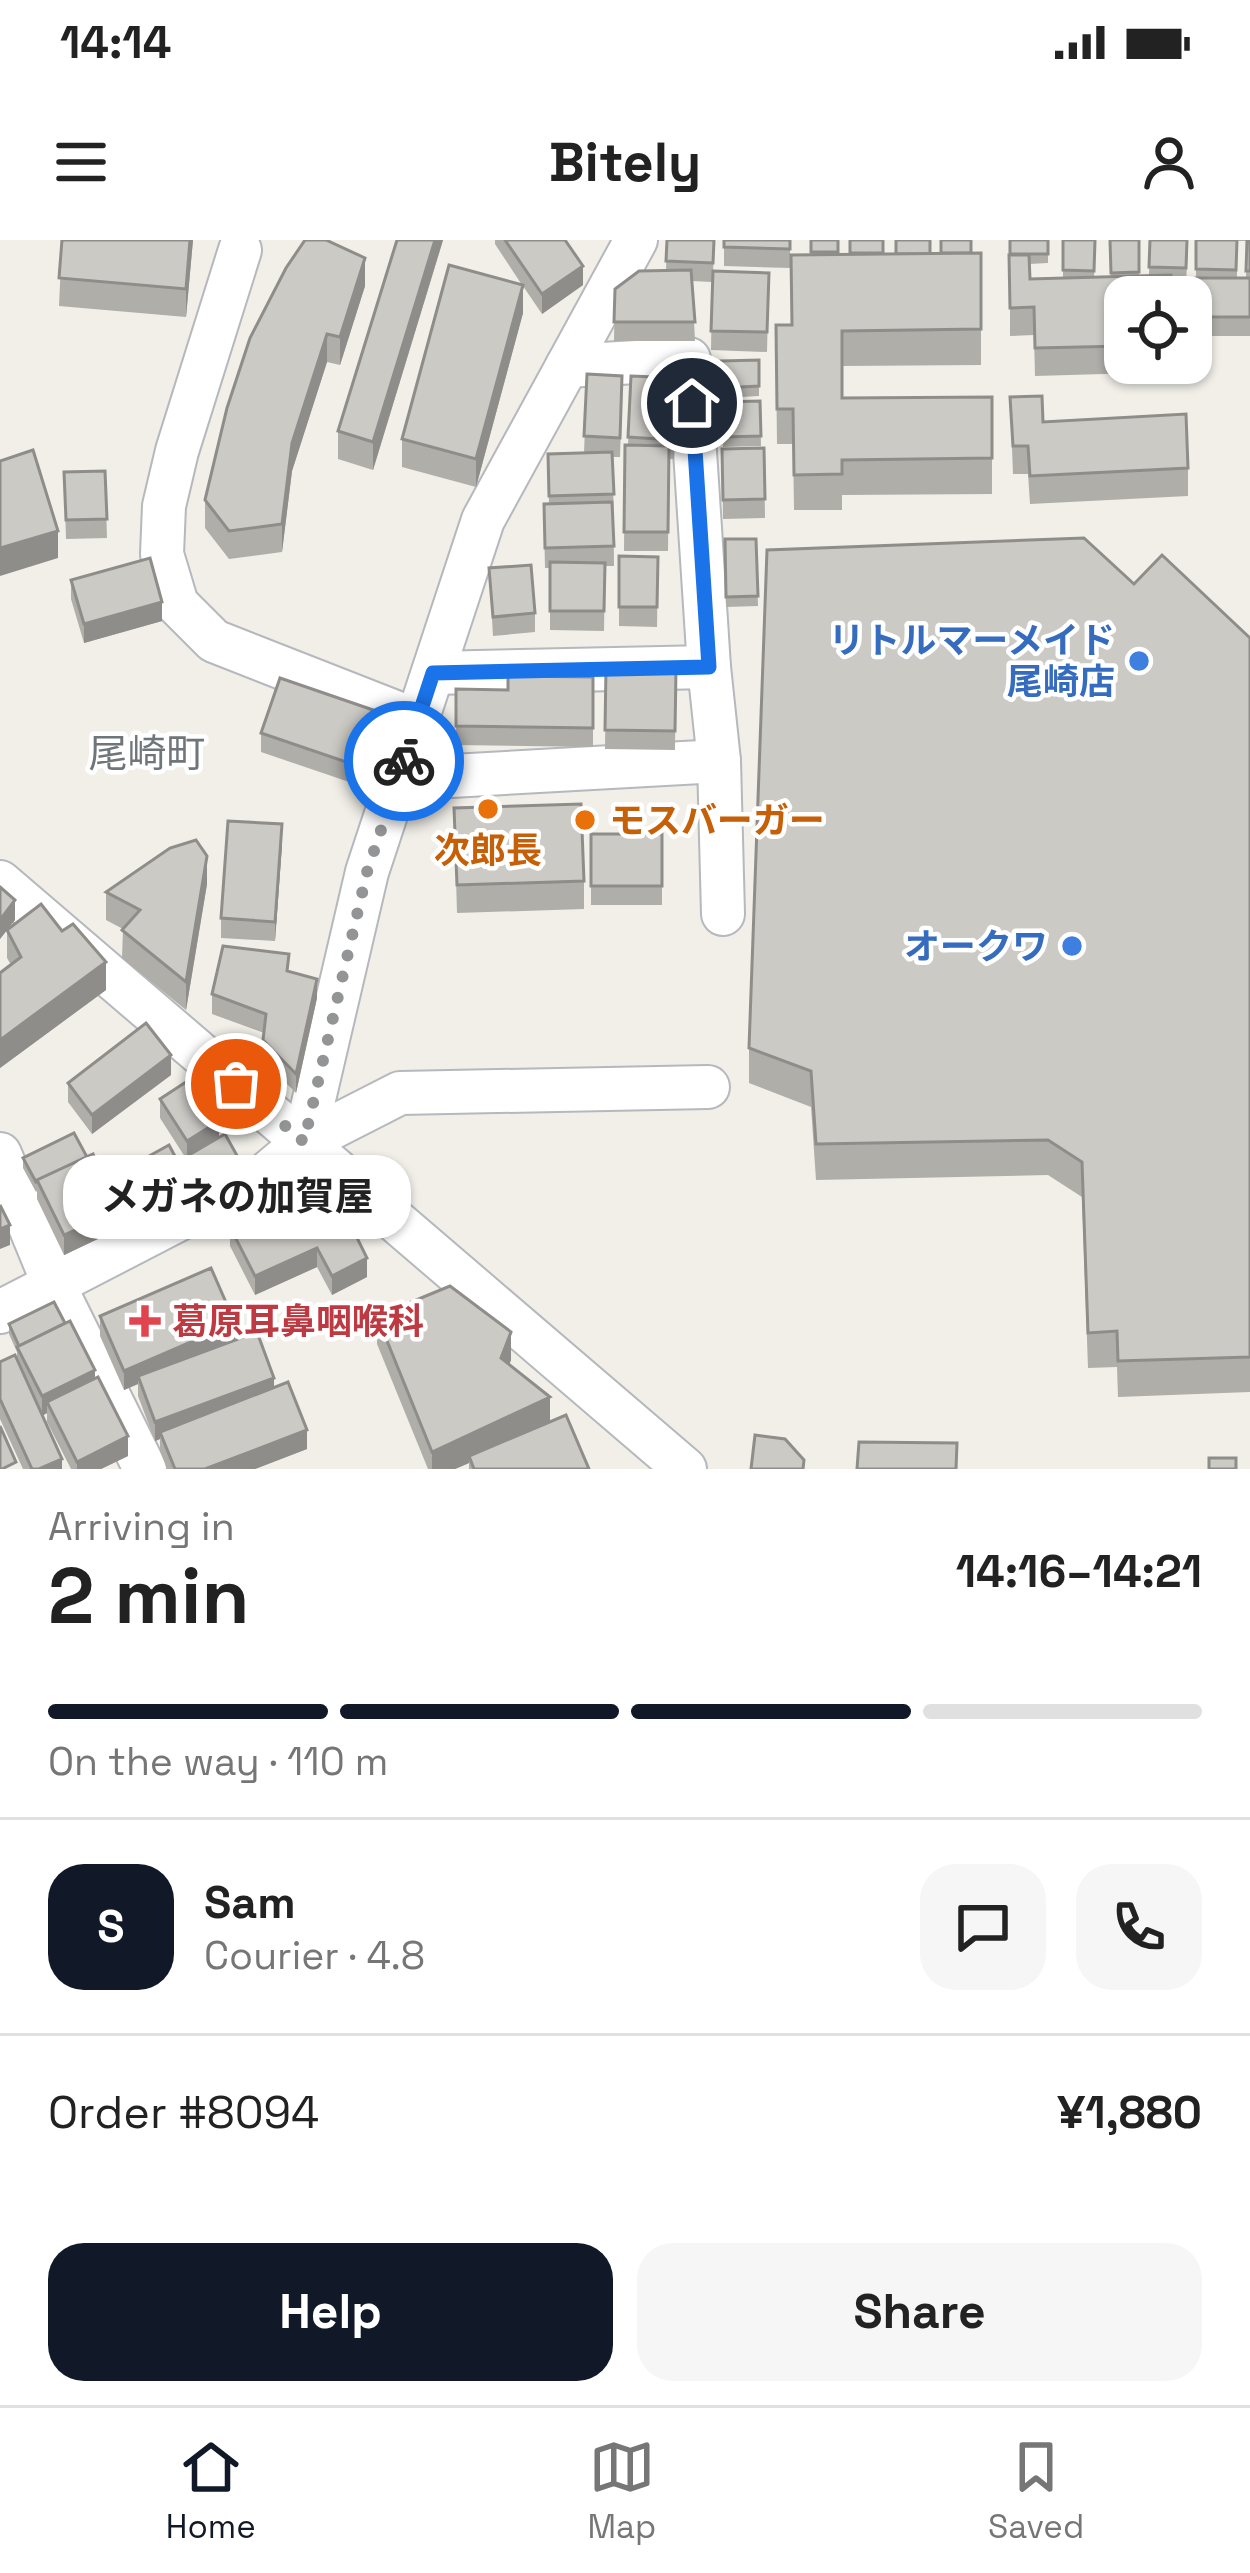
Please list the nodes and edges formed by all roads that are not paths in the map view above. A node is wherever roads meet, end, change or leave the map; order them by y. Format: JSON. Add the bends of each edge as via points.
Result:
{"nodes":[{"id":1,"x":636,"y":240,"type":"edge"},
{"id":2,"x":241,"y":250,"type":"dead end"},
{"id":3,"x":567,"y":366,"type":"junction"},
{"id":4,"x":709,"y":667,"type":"junction"},
{"id":5,"x":433,"y":673,"type":"junction"},
{"id":6,"x":418,"y":721,"type":"junction"},
{"id":7,"x":719,"y":761,"type":"junction"},
{"id":8,"x":398,"y":779,"type":"junction"},
{"id":9,"x":0,"y":882,"type":"edge"},
{"id":10,"x":723,"y":914,"type":"dead end"},
{"id":11,"x":708,"y":1087,"type":"dead end"},
{"id":12,"x":304,"y":1142,"type":"junction"},
{"id":13,"x":0,"y":1154,"type":"edge"},
{"id":14,"x":55,"y":1285,"type":"junction"},
{"id":15,"x":0,"y":1312,"type":"edge"},
{"id":16,"x":145,"y":1469,"type":"edge"},
{"id":17,"x":685,"y":1469,"type":"edge"}],
"edges":[{"from":1,"to":3,"type":"street"},
{"from":2,"to":6,"type":"street","via":[[164,506],[162,554],[177,604],[214,641]]},
{"from":3,"to":4,"type":"street","via":[[689,359]]},
{"from":3,"to":5,"type":"street","via":[[484,520]]},
{"from":4,"to":5,"type":"street"},
{"from":4,"to":7,"type":"street"},
{"from":5,"to":6,"type":"street"},
{"from":6,"to":8,"type":"street"},
{"from":7,"to":8,"type":"street"},
{"from":7,"to":10,"type":"street"},
{"from":8,"to":12,"type":"street","via":[[367,872]]},
{"from":9,"to":12,"type":"street"},
{"from":11,"to":12,"type":"street","via":[[400,1093]]},
{"from":12,"to":14,"type":"street","via":[[265,1175]]},
{"from":12,"to":17,"type":"street"},
{"from":13,"to":14,"type":"street"},
{"from":14,"to":15,"type":"street"},
{"from":14,"to":16,"type":"street"}]}
